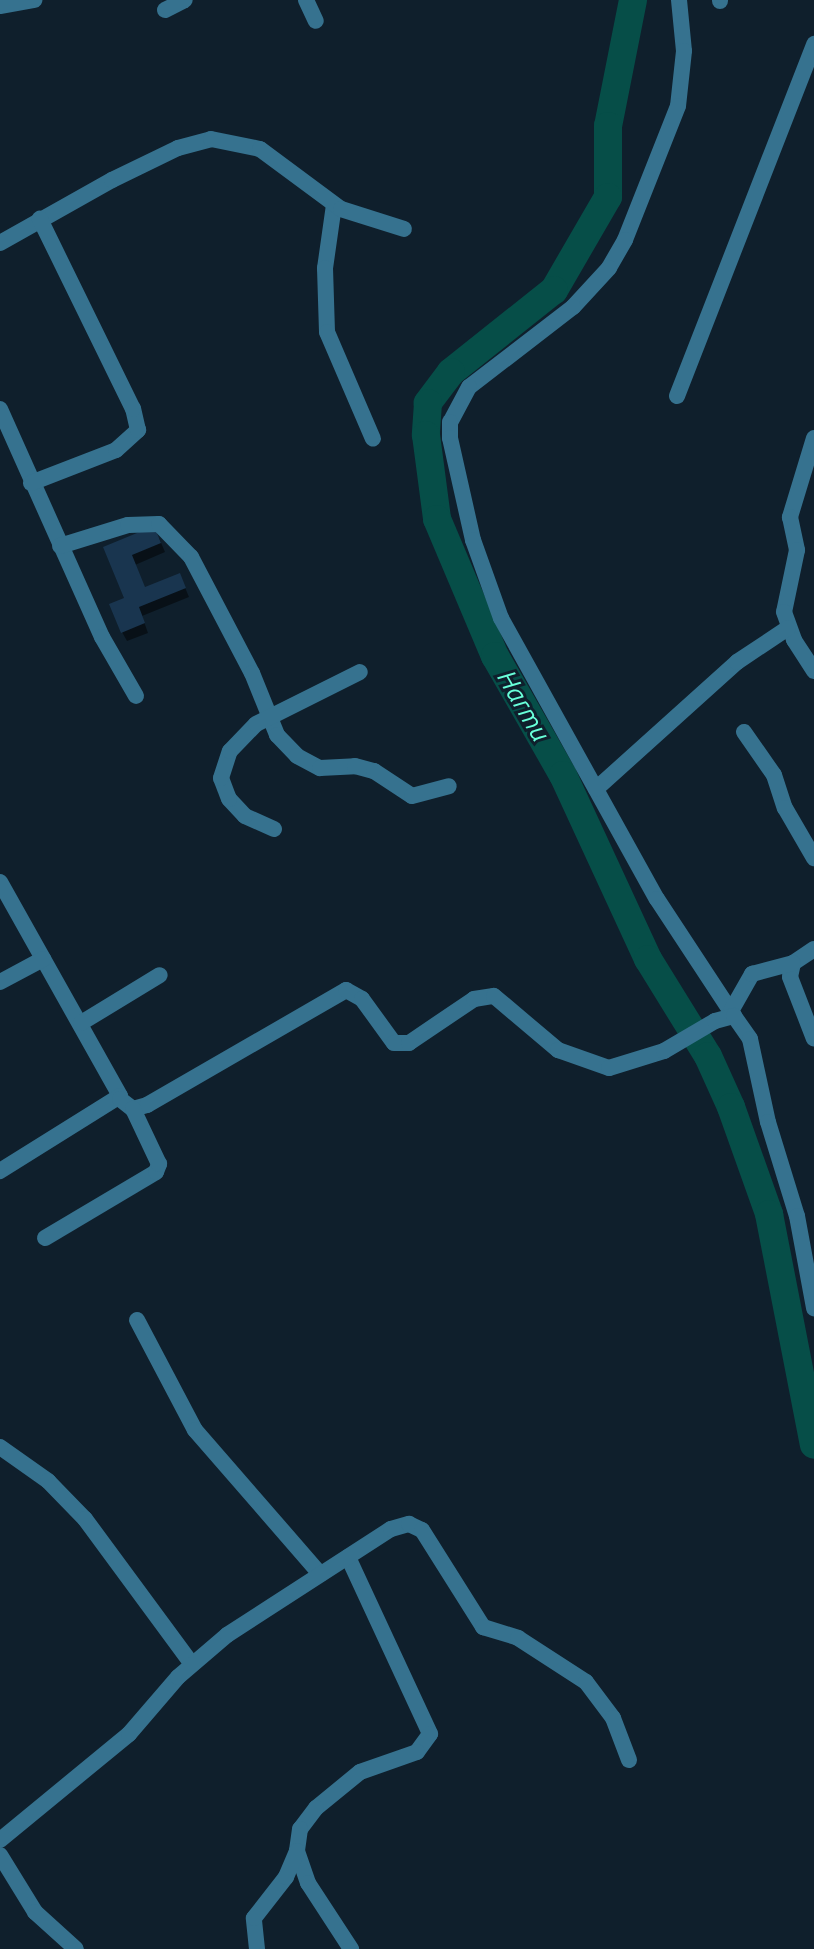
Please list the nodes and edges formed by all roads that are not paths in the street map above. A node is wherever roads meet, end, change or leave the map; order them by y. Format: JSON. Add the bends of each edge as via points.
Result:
{"nodes":[{"id":1,"x":34,"y":0,"type":"edge"},
{"id":2,"x":185,"y":0,"type":"edge"},
{"id":3,"x":306,"y":0,"type":"edge"},
{"id":4,"x":679,"y":0,"type":"edge"},
{"id":5,"x":0,"y":6,"type":"edge"},
{"id":6,"x":165,"y":10,"type":"dead end"},
{"id":7,"x":316,"y":21,"type":"dead end"},
{"id":8,"x":814,"y":44,"type":"edge"},
{"id":9,"x":334,"y":205,"type":"junction"},
{"id":10,"x":40,"y":219,"type":"junction"},
{"id":11,"x":404,"y":229,"type":"dead end"},
{"id":12,"x":0,"y":243,"type":"edge"},
{"id":13,"x":677,"y":396,"type":"dead end"},
{"id":14,"x":0,"y":409,"type":"edge"},
{"id":15,"x":814,"y":438,"type":"edge"},
{"id":16,"x":373,"y":439,"type":"dead end"},
{"id":17,"x":31,"y":483,"type":"junction"},
{"id":18,"x":60,"y":546,"type":"junction"},
{"id":19,"x":788,"y":628,"type":"junction"},
{"id":20,"x":814,"y":671,"type":"edge"},
{"id":21,"x":360,"y":672,"type":"dead end"},
{"id":22,"x":136,"y":696,"type":"dead end"},
{"id":23,"x":269,"y":716,"type":"junction"},
{"id":24,"x":744,"y":732,"type":"dead end"},
{"id":25,"x":449,"y":786,"type":"dead end"},
{"id":26,"x":596,"y":789,"type":"junction"},
{"id":27,"x":274,"y":829,"type":"dead end"},
{"id":28,"x":814,"y":858,"type":"edge"},
{"id":29,"x":0,"y":882,"type":"edge"},
{"id":30,"x":814,"y":949,"type":"edge"},
{"id":31,"x":43,"y":959,"type":"junction"},
{"id":32,"x":793,"y":963,"type":"junction"},
{"id":33,"x":160,"y":975,"type":"dead end"},
{"id":34,"x":0,"y":982,"type":"edge"},
{"id":35,"x":732,"y":1014,"type":"junction"},
{"id":36,"x":81,"y":1023,"type":"junction"},
{"id":37,"x":814,"y":1039,"type":"edge"},
{"id":38,"x":127,"y":1104,"type":"junction"},
{"id":39,"x":0,"y":1171,"type":"edge"},
{"id":40,"x":45,"y":1238,"type":"dead end"},
{"id":41,"x":814,"y":1308,"type":"edge"},
{"id":42,"x":137,"y":1320,"type":"dead end"},
{"id":43,"x":0,"y":1447,"type":"edge"},
{"id":44,"x":348,"y":1557,"type":"junction"},
{"id":45,"x":320,"y":1574,"type":"junction"},
{"id":46,"x":192,"y":1664,"type":"junction"},
{"id":47,"x":629,"y":1760,"type":"dead end"},
{"id":48,"x":0,"y":1840,"type":"edge"},
{"id":49,"x":297,"y":1851,"type":"junction"},
{"id":50,"x":0,"y":1855,"type":"edge"},
{"id":51,"x":76,"y":1949,"type":"edge"},
{"id":52,"x":257,"y":1949,"type":"edge"},
{"id":53,"x":351,"y":1949,"type":"edge"}],
"edges":[{"from":1,"to":5,"type":"street"},
{"from":2,"to":6,"type":"street"},
{"from":3,"to":7,"type":"street"},
{"from":4,"to":26,"type":"street","via":[[684,51],[678,106],[625,240],[590,291],[469,387],[450,422],[464,507],[501,618]]},
{"from":8,"to":13,"type":"street"},
{"from":9,"to":10,"type":"street","via":[[260,149],[211,139],[178,148]]},
{"from":9,"to":11,"type":"street"},
{"from":9,"to":16,"type":"street","via":[[325,268],[327,332]]},
{"from":10,"to":12,"type":"street"},
{"from":10,"to":17,"type":"street","via":[[133,409],[138,430],[116,450]]},
{"from":14,"to":17,"type":"street"},
{"from":15,"to":19,"type":"street","via":[[790,517],[797,550],[784,600]]},
{"from":17,"to":18,"type":"street"},
{"from":18,"to":22,"type":"street"},
{"from":18,"to":23,"type":"street","via":[[142,522],[163,527],[191,557]]},
{"from":19,"to":20,"type":"street"},
{"from":19,"to":26,"type":"street","via":[[737,662]]},
{"from":21,"to":23,"type":"street"},
{"from":23,"to":25,"type":"street","via":[[277,735],[310,765],[364,768],[412,796]]},
{"from":23,"to":27,"type":"street","via":[[237,741],[221,778],[235,808]]},
{"from":24,"to":28,"type":"street","via":[[774,775],[785,808]]},
{"from":26,"to":35,"type":"street","via":[[669,919]]},
{"from":29,"to":31,"type":"street"},
{"from":30,"to":32,"type":"street"},
{"from":31,"to":34,"type":"street"},
{"from":31,"to":36,"type":"street"},
{"from":32,"to":35,"type":"street","via":[[752,974]]},
{"from":32,"to":37,"type":"street","via":[[790,977]]},
{"from":33,"to":36,"type":"street"},
{"from":35,"to":38,"type":"street","via":[[664,1051],[609,1068],[558,1050],[494,996],[474,999],[401,1045],[386,1036],[362,999],[346,990]]},
{"from":35,"to":41,"type":"street","via":[[750,1039],[797,1216]]},
{"from":36,"to":38,"type":"street"},
{"from":38,"to":39,"type":"street"},
{"from":38,"to":40,"type":"street","via":[[159,1164],[156,1172]]},
{"from":42,"to":45,"type":"street","via":[[195,1430]]},
{"from":43,"to":46,"type":"street","via":[[48,1481],[85,1519]]},
{"from":44,"to":45,"type":"street"},
{"from":44,"to":47,"type":"street","via":[[391,1529],[409,1524],[422,1530],[483,1627],[518,1638],[586,1682],[613,1718]]},
{"from":44,"to":49,"type":"street","via":[[430,1734],[424,1748],[370,1767],[316,1808],[300,1829]]},
{"from":45,"to":46,"type":"street"},
{"from":46,"to":48,"type":"street","via":[[129,1734]]},
{"from":49,"to":52,"type":"street","via":[[278,1890],[254,1918]]},
{"from":49,"to":53,"type":"street","via":[[308,1883]]},
{"from":50,"to":51,"type":"street","via":[[35,1912]]}]}
